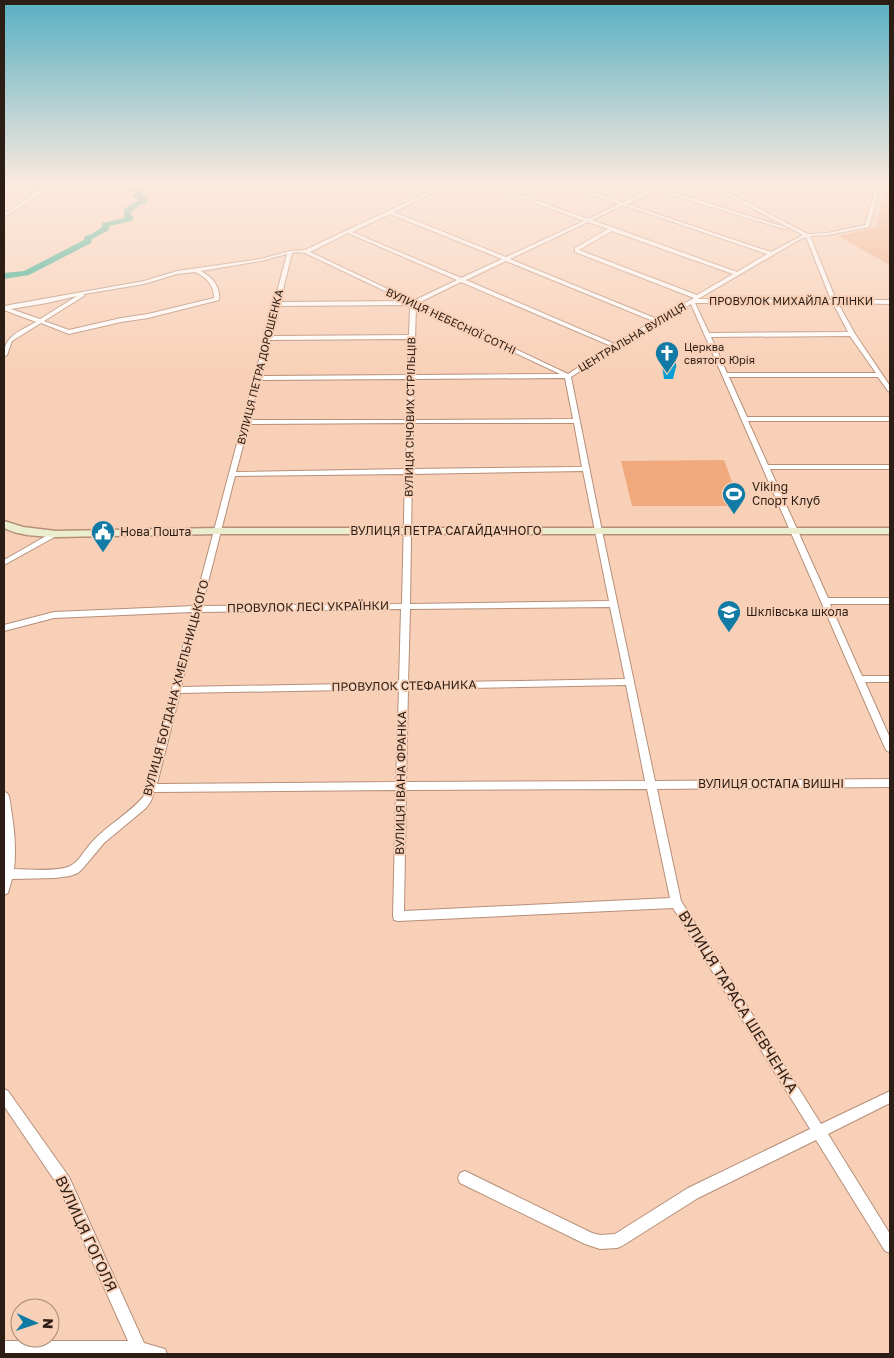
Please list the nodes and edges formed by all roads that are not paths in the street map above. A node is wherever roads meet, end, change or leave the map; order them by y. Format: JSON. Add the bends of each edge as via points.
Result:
{"nodes":[{"id":1,"x":312,"y":249,"type":"edge"},
{"id":2,"x":389,"y":249,"type":"edge"},
{"id":3,"x":482,"y":249,"type":"edge"},
{"id":4,"x":526,"y":249,"type":"edge"},
{"id":5,"x":577,"y":249,"type":"edge"},
{"id":6,"x":669,"y":249,"type":"edge"},
{"id":7,"x":757,"y":249,"type":"edge"},
{"id":8,"x":779,"y":249,"type":"edge"},
{"id":9,"x":812,"y":249,"type":"edge"},
{"id":10,"x":290,"y":252,"type":"junction"},
{"id":11,"x":306,"y":252,"type":"junction"},
{"id":12,"x":771,"y":254,"type":"junction"},
{"id":13,"x":506,"y":259,"type":"junction"},
{"id":14,"x":195,"y":270,"type":"junction"},
{"id":15,"x":738,"y":274,"type":"junction"},
{"id":16,"x":462,"y":280,"type":"junction"},
{"id":17,"x":86,"y":292,"type":"junction"},
{"id":18,"x":695,"y":299,"type":"junction"},
{"id":19,"x":834,"y":301,"type":"junction"},
{"id":20,"x":890,"y":302,"type":"edge"},
{"id":21,"x":413,"y":303,"type":"junction"},
{"id":22,"x":276,"y":304,"type":"junction"},
{"id":23,"x":4,"y":308,"type":"edge"},
{"id":24,"x":40,"y":321,"type":"junction"},
{"id":25,"x":658,"y":321,"type":"junction"},
{"id":26,"x":852,"y":334,"type":"junction"},
{"id":27,"x":707,"y":335,"type":"junction"},
{"id":28,"x":412,"y":337,"type":"junction"},
{"id":29,"x":267,"y":338,"type":"junction"},
{"id":30,"x":616,"y":346,"type":"junction"},
{"id":31,"x":4,"y":355,"type":"edge"},
{"id":32,"x":880,"y":374,"type":"junction"},
{"id":33,"x":725,"y":375,"type":"junction"},
{"id":34,"x":411,"y":376,"type":"junction"},
{"id":35,"x":568,"y":376,"type":"junction"},
{"id":36,"x":257,"y":378,"type":"junction"},
{"id":37,"x":890,"y":390,"type":"edge"},
{"id":38,"x":890,"y":418,"type":"edge"},
{"id":39,"x":744,"y":419,"type":"junction"},
{"id":40,"x":576,"y":420,"type":"junction"},
{"id":41,"x":410,"y":421,"type":"junction"},
{"id":42,"x":246,"y":422,"type":"junction"},
{"id":43,"x":766,"y":467,"type":"junction"},
{"id":44,"x":890,"y":467,"type":"edge"},
{"id":45,"x":586,"y":470,"type":"junction"},
{"id":46,"x":409,"y":472,"type":"junction"},
{"id":47,"x":232,"y":474,"type":"junction"},
{"id":48,"x":4,"y":524,"type":"edge"},
{"id":49,"x":218,"y":530,"type":"junction"},
{"id":50,"x":407,"y":531,"type":"junction"},
{"id":51,"x":598,"y":531,"type":"junction"},
{"id":52,"x":794,"y":531,"type":"junction"},
{"id":53,"x":890,"y":531,"type":"edge"},
{"id":54,"x":56,"y":534,"type":"junction"},
{"id":55,"x":4,"y":563,"type":"edge"},
{"id":56,"x":825,"y":601,"type":"junction"},
{"id":57,"x":890,"y":601,"type":"edge"},
{"id":58,"x":614,"y":604,"type":"junction"},
{"id":59,"x":405,"y":606,"type":"junction"},
{"id":60,"x":198,"y":608,"type":"junction"},
{"id":61,"x":4,"y":628,"type":"edge"},
{"id":62,"x":860,"y":679,"type":"junction"},
{"id":63,"x":890,"y":679,"type":"edge"},
{"id":64,"x":630,"y":682,"type":"junction"},
{"id":65,"x":403,"y":686,"type":"junction"},
{"id":66,"x":177,"y":690,"type":"junction"},
{"id":67,"x":890,"y":748,"type":"edge"},
{"id":68,"x":890,"y":783,"type":"edge"},
{"id":69,"x":651,"y":785,"type":"junction"},
{"id":70,"x":401,"y":786,"type":"junction"},
{"id":71,"x":151,"y":788,"type":"junction"},
{"id":72,"x":4,"y":796,"type":"edge"},
{"id":73,"x":8,"y":874,"type":"junction"},
{"id":74,"x":4,"y":890,"type":"edge"},
{"id":75,"x":676,"y":904,"type":"junction"},
{"id":76,"x":398,"y":916,"type":"joint"},
{"id":77,"x":4,"y":1095,"type":"edge"},
{"id":78,"x":890,"y":1097,"type":"edge"},
{"id":79,"x":819,"y":1132,"type":"junction"},
{"id":80,"x":465,"y":1178,"type":"dead end"},
{"id":81,"x":890,"y":1246,"type":"edge"},
{"id":82,"x":4,"y":1348,"type":"edge"},
{"id":83,"x":140,"y":1352,"type":"edge"},
{"id":84,"x":160,"y":1354,"type":"edge"}],
"edges":[{"from":1,"to":11,"type":"street"},
{"from":2,"to":16,"type":"street"},
{"from":3,"to":13,"type":"street"},
{"from":4,"to":13,"type":"street"},
{"from":5,"to":18,"type":"street"},
{"from":6,"to":15,"type":"street"},
{"from":7,"to":12,"type":"street"},
{"from":8,"to":12,"type":"street","name":"ЦЕНТРАЛЬНА ВУЛИЦЯ"},
{"from":9,"to":19,"type":"street"},
{"from":10,"to":11,"type":"street"},
{"from":10,"to":14,"type":"street"},
{"from":10,"to":22,"type":"street","name":"ВУЛИЦЯ ПЕТРА ДОРОШЕНКА"},
{"from":11,"to":21,"type":"street","name":"ВУЛИЦЯ НЕБЕСНОЇ СОТНІ"},
{"from":12,"to":15,"type":"street","name":"ЦЕНТРАЛЬНА ВУЛИЦЯ"},
{"from":13,"to":16,"type":"street"},
{"from":13,"to":25,"type":"street"},
{"from":14,"to":17,"type":"street"},
{"from":14,"to":24,"type":"street","via":[[213,284],[216,299],[69,332]]},
{"from":15,"to":18,"type":"street","name":"ЦЕНТРАЛЬНА ВУЛИЦЯ"},
{"from":16,"to":21,"type":"street"},
{"from":16,"to":30,"type":"street"},
{"from":17,"to":23,"type":"street"},
{"from":17,"to":24,"type":"street"},
{"from":18,"to":19,"type":"street","name":"ПРОВУЛОК МИХАЙЛА ГЛІНКИ"},
{"from":18,"to":25,"type":"street","name":"ЦЕНТРАЛЬНА ВУЛИЦЯ"},
{"from":18,"to":27,"type":"street"},
{"from":19,"to":20,"type":"street","name":"ПРОВУЛОК МИХАЙЛА ГЛІНКИ"},
{"from":19,"to":26,"type":"street"},
{"from":21,"to":22,"type":"street"},
{"from":21,"to":28,"type":"street","name":"ВУЛИЦЯ СІЧОВИХ СТРІЛЬЦІВ"},
{"from":21,"to":35,"type":"street","name":"ВУЛИЦЯ НЕБЕСНОЇ СОТНІ"},
{"from":22,"to":29,"type":"street","name":"ВУЛИЦЯ ПЕТРА ДОРОШЕНКА"},
{"from":23,"to":24,"type":"street"},
{"from":24,"to":31,"type":"street","via":[[10,340]]},
{"from":25,"to":30,"type":"street","name":"ЦЕНТРАЛЬНА ВУЛИЦЯ"},
{"from":26,"to":27,"type":"street"},
{"from":26,"to":32,"type":"street"},
{"from":27,"to":33,"type":"street"},
{"from":28,"to":29,"type":"street"},
{"from":28,"to":34,"type":"street","name":"ВУЛИЦЯ СІЧОВИХ СТРІЛЬЦІВ"},
{"from":29,"to":36,"type":"street","name":"ВУЛИЦЯ ПЕТРА ДОРОШЕНКА"},
{"from":30,"to":35,"type":"street","name":"ЦЕНТРАЛЬНА ВУЛИЦЯ"},
{"from":32,"to":33,"type":"street"},
{"from":32,"to":37,"type":"street"},
{"from":33,"to":39,"type":"street"},
{"from":34,"to":35,"type":"street"},
{"from":34,"to":36,"type":"street"},
{"from":34,"to":41,"type":"street","name":"ВУЛИЦЯ СІЧОВИХ СТРІЛЬЦІВ"},
{"from":35,"to":40,"type":"street","name":"ЦЕНТРАЛЬНА ВУЛИЦЯ"},
{"from":36,"to":42,"type":"street","name":"ВУЛИЦЯ ПЕТРА ДОРОШЕНКА"},
{"from":38,"to":39,"type":"street"},
{"from":39,"to":43,"type":"street"},
{"from":40,"to":41,"type":"street"},
{"from":40,"to":45,"type":"street","name":"ЦЕНТРАЛЬНА ВУЛИЦЯ"},
{"from":41,"to":42,"type":"street"},
{"from":41,"to":46,"type":"street","name":"ВУЛИЦЯ СІЧОВИХ СТРІЛЬЦІВ"},
{"from":42,"to":47,"type":"street","name":"ВУЛИЦЯ ПЕТРА ДОРОШЕНКА"},
{"from":43,"to":44,"type":"street"},
{"from":43,"to":52,"type":"street"},
{"from":45,"to":46,"type":"street"},
{"from":45,"to":51,"type":"street","name":"ЦЕНТРАЛЬНА ВУЛИЦЯ"},
{"from":46,"to":47,"type":"street"},
{"from":46,"to":50,"type":"street","name":"ВУЛИЦЯ СІЧОВИХ СТРІЛЬЦІВ"},
{"from":47,"to":49,"type":"street","name":"ВУЛИЦЯ ПЕТРА ДОРОШЕНКА"},
{"from":48,"to":54,"type":"street","name":"ВУЛИЦЯ ПЕТРА САГАЙДАЧНОГО","via":[[32,533]]},
{"from":49,"to":50,"type":"street","name":"ВУЛИЦЯ ПЕТРА САГАЙДАЧНОГО"},
{"from":49,"to":54,"type":"street","name":"ВУЛИЦЯ ПЕТРА САГАЙДАЧНОГО"},
{"from":49,"to":60,"type":"street","name":"ВУЛИЦЯ БОГДАНА ХМЕЛЬНИЦЬКОГО"},
{"from":50,"to":51,"type":"street","name":"ВУЛИЦЯ ПЕТРА САГАЙДАЧНОГО"},
{"from":50,"to":59,"type":"street","name":"ВУЛИЦЯ ІВАНА ФРАНКА"},
{"from":51,"to":52,"type":"street","name":"ВУЛИЦЯ ПЕТРА САГАЙДАЧНОГО"},
{"from":51,"to":58,"type":"street","name":"ВУЛИЦЯ ТАРАСА ШЕВЧЕНКА"},
{"from":52,"to":53,"type":"street","name":"ВУЛИЦЯ ПЕТРА САГАЙДАЧНОГО"},
{"from":52,"to":56,"type":"street"},
{"from":54,"to":55,"type":"street"},
{"from":56,"to":57,"type":"street"},
{"from":56,"to":62,"type":"street"},
{"from":58,"to":59,"type":"street","name":"ПРОВУЛОК ЛЕСІ УКРАЇНКИ"},
{"from":58,"to":64,"type":"street","name":"ВУЛИЦЯ ТАРАСА ШЕВЧЕНКА"},
{"from":59,"to":60,"type":"street","name":"ПРОВУЛОК ЛЕСІ УКРАЇНКИ"},
{"from":59,"to":65,"type":"street","name":"ВУЛИЦЯ ІВАНА ФРАНКА"},
{"from":60,"to":61,"type":"street","name":"ПРОВУЛОК ЛЕСІ УКРАЇНКИ","via":[[54,615]]},
{"from":60,"to":66,"type":"street","name":"ВУЛИЦЯ БОГДАНА ХМЕЛЬНИЦЬКОГО"},
{"from":62,"to":63,"type":"street"},
{"from":62,"to":67,"type":"street"},
{"from":64,"to":65,"type":"street","name":"ПРОВУЛОК СТЕФАНИКА"},
{"from":64,"to":69,"type":"street","name":"ВУЛИЦЯ ТАРАСА ШЕВЧЕНКА"},
{"from":65,"to":66,"type":"street","name":"ПРОВУЛОК СТЕФАНИКА"},
{"from":65,"to":70,"type":"street","name":"ВУЛИЦЯ ІВАНА ФРАНКА"},
{"from":66,"to":71,"type":"street","name":"ВУЛИЦЯ БОГДАНА ХМЕЛЬНИЦЬКОГО"},
{"from":68,"to":69,"type":"street","name":"ВУЛИЦЯ ОСТАПА ВИШНІ"},
{"from":69,"to":70,"type":"street","name":"ВУЛИЦЯ ОСТАПА ВИШНІ"},
{"from":69,"to":75,"type":"street","name":"ВУЛИЦЯ ТАРАСА ШЕВЧЕНКА"},
{"from":70,"to":71,"type":"street","name":"ВУЛИЦЯ ОСТАПА ВИШНІ"},
{"from":70,"to":76,"type":"street","name":"ВУЛИЦЯ ІВАНА ФРАНКА"},
{"from":71,"to":73,"type":"street","name":"ВУЛИЦЯ БОГДАНА ХМЕЛЬНИЦЬКОГО","via":[[142,806],[104,836],[81,866],[59,872]]},
{"from":72,"to":73,"type":"street","via":[[11,834]]},
{"from":73,"to":74,"type":"street"},
{"from":75,"to":76,"type":"street"},
{"from":75,"to":79,"type":"street","name":"ВУЛИЦЯ ТАРАСА ШЕВЧЕНКА"},
{"from":77,"to":83,"type":"street","name":"ВУЛИЦЯ ГОГОЛЯ","via":[[64,1182]]},
{"from":78,"to":79,"type":"street"},
{"from":79,"to":80,"type":"street","via":[[693,1193],[617,1241],[590,1239]]},
{"from":79,"to":81,"type":"street","name":"ВУЛИЦЯ ТАРАСА ШЕВЧЕНКА"},
{"from":82,"to":83,"type":"street"},
{"from":83,"to":84,"type":"street"}]}
